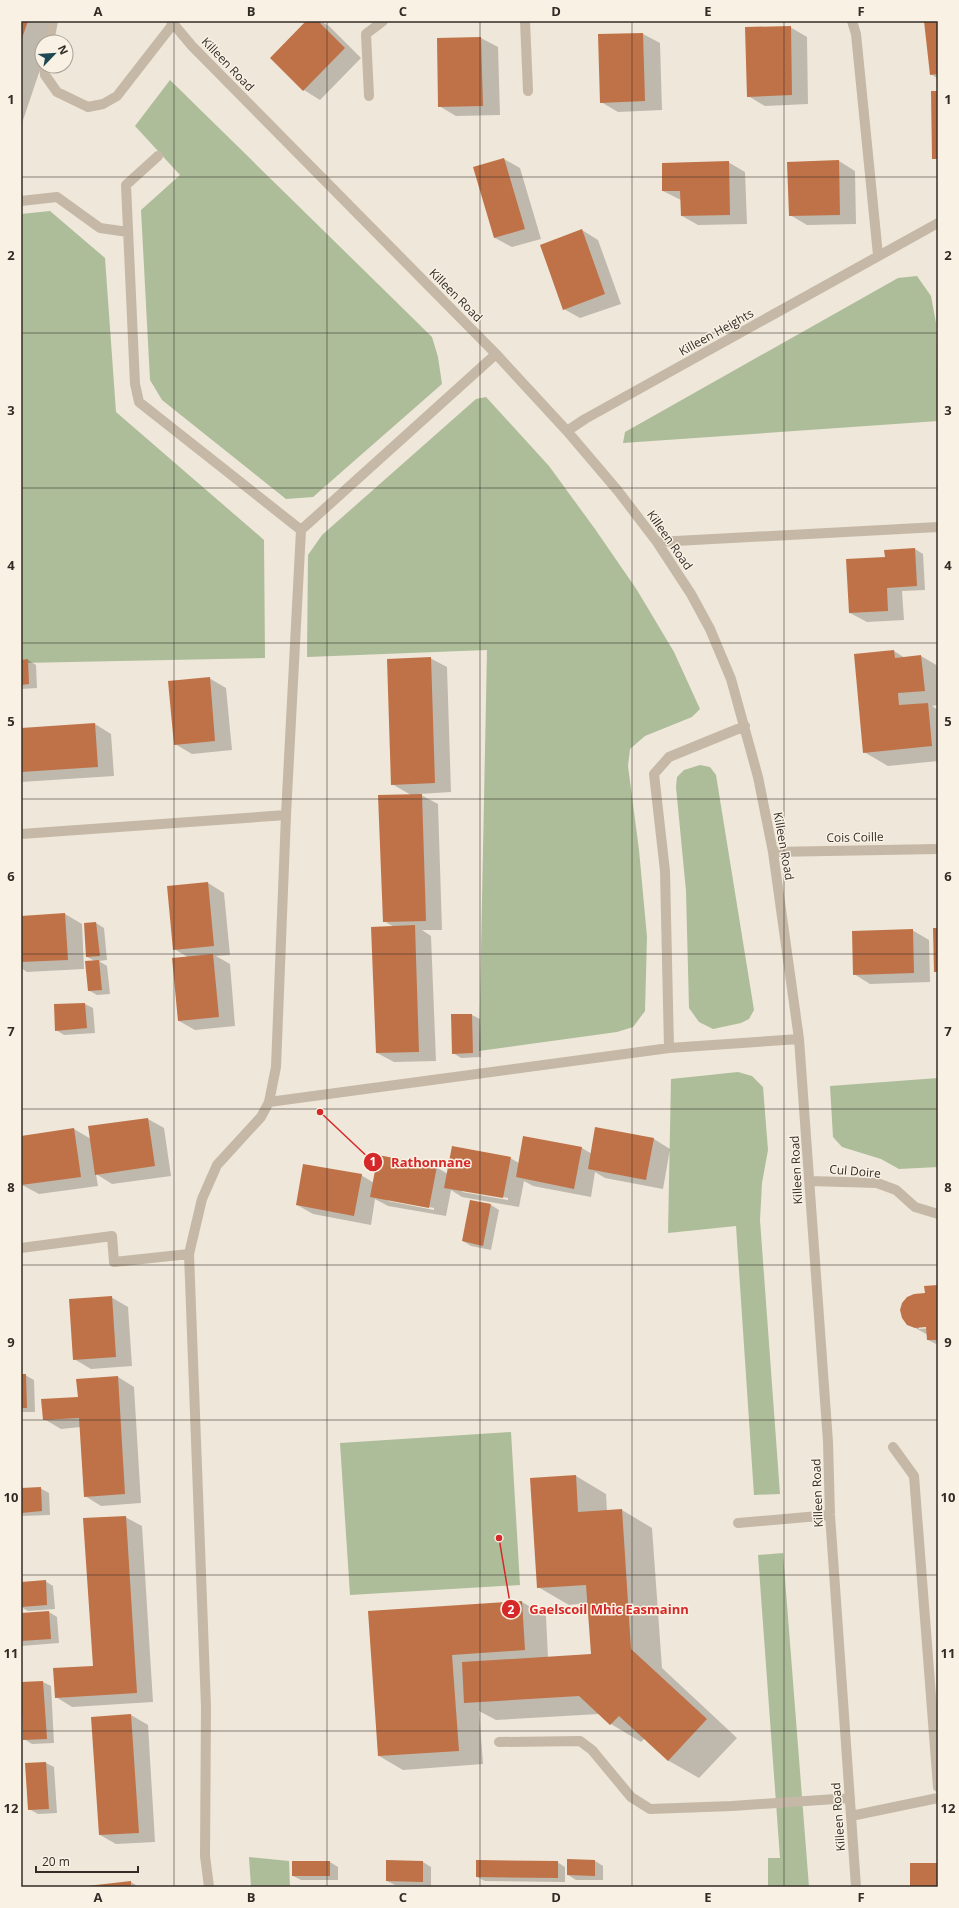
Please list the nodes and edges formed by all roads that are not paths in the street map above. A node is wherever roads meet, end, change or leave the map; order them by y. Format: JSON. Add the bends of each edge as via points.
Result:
{"nodes":[{"id":1,"x":52,"y":21,"type":"edge"},
{"id":2,"x":383,"y":21,"type":"edge"},
{"id":3,"x":525,"y":21,"type":"edge"},
{"id":4,"x":852,"y":21,"type":"edge"},
{"id":5,"x":172,"y":22,"type":"edge"},
{"id":6,"x":50,"y":34,"type":"edge"},
{"id":7,"x":45,"y":74,"type":"edge"},
{"id":8,"x":528,"y":90,"type":"dead end"},
{"id":9,"x":369,"y":96,"type":"dead end"},
{"id":10,"x":158,"y":156,"type":"dead end"},
{"id":11,"x":21,"y":201,"type":"edge"},
{"id":12,"x":938,"y":223,"type":"edge"},
{"id":13,"x":128,"y":232,"type":"junction"},
{"id":14,"x":878,"y":255,"type":"junction"},
{"id":15,"x":496,"y":354,"type":"junction"},
{"id":16,"x":566,"y":431,"type":"junction"},
{"id":17,"x":938,"y":527,"type":"edge"},
{"id":18,"x":301,"y":530,"type":"junction"},
{"id":19,"x":657,"y":542,"type":"junction"},
{"id":20,"x":745,"y":726,"type":"junction"},
{"id":21,"x":286,"y":815,"type":"junction"},
{"id":22,"x":21,"y":834,"type":"edge"},
{"id":23,"x":938,"y":849,"type":"edge"},
{"id":24,"x":773,"y":852,"type":"junction"},
{"id":25,"x":799,"y":1039,"type":"junction"},
{"id":26,"x":669,"y":1048,"type":"junction"},
{"id":27,"x":269,"y":1102,"type":"junction"},
{"id":28,"x":810,"y":1181,"type":"junction"},
{"id":29,"x":938,"y":1214,"type":"edge"},
{"id":30,"x":21,"y":1248,"type":"edge"},
{"id":31,"x":189,"y":1254,"type":"junction"},
{"id":32,"x":893,"y":1447,"type":"dead end"},
{"id":33,"x":830,"y":1515,"type":"junction"},
{"id":34,"x":738,"y":1523,"type":"dead end"},
{"id":35,"x":499,"y":1742,"type":"dead end"},
{"id":36,"x":938,"y":1787,"type":"edge"},
{"id":37,"x":850,"y":1798,"type":"junction"},
{"id":38,"x":938,"y":1798,"type":"edge"},
{"id":39,"x":851,"y":1816,"type":"junction"},
{"id":40,"x":209,"y":1887,"type":"edge"},
{"id":41,"x":856,"y":1887,"type":"edge"}],
"edges":[{"from":1,"to":6,"type":"street"},
{"from":2,"to":9,"type":"street","via":[[366,34]]},
{"from":3,"to":8,"type":"street"},
{"from":4,"to":14,"type":"street","via":[[856,34]]},
{"from":5,"to":7,"type":"street","via":[[117,96],[103,104],[88,107],[56,92]]},
{"from":5,"to":15,"type":"street","name":"Killeen Road","via":[[192,46]]},
{"from":10,"to":13,"type":"street","via":[[126,185]]},
{"from":11,"to":13,"type":"street","via":[[57,197],[100,228]]},
{"from":12,"to":14,"type":"street","name":"Killeen Heights"},
{"from":13,"to":18,"type":"street","via":[[135,384],[139,402]]},
{"from":14,"to":16,"type":"street","name":"Killeen Heights"},
{"from":15,"to":16,"type":"street","name":"Killeen Road"},
{"from":15,"to":18,"type":"street"},
{"from":16,"to":19,"type":"street","name":"Killeen Road","via":[[618,491]]},
{"from":17,"to":19,"type":"street"},
{"from":18,"to":21,"type":"street"},
{"from":19,"to":20,"type":"street","name":"Killeen Road","via":[[692,594],[710,629]]},
{"from":20,"to":24,"type":"street","name":"Killeen Road"},
{"from":20,"to":26,"type":"street","via":[[669,757],[654,774],[665,871]]},
{"from":21,"to":22,"type":"street"},
{"from":21,"to":27,"type":"street","via":[[276,1067]]},
{"from":23,"to":24,"type":"street","name":"Cois Coille"},
{"from":24,"to":25,"type":"street","name":"Killeen Road"},
{"from":25,"to":26,"type":"street"},
{"from":25,"to":28,"type":"street","name":"Killeen Road"},
{"from":26,"to":27,"type":"street"},
{"from":27,"to":31,"type":"street","via":[[261,1116],[217,1164],[202,1199]]},
{"from":28,"to":29,"type":"street","name":"Cul Doire","via":[[877,1183],[896,1190],[914,1207]]},
{"from":28,"to":33,"type":"street","name":"Killeen Road","via":[[828,1442]]},
{"from":30,"to":31,"type":"street","via":[[112,1236],[114,1262]]},
{"from":31,"to":40,"type":"street","via":[[206,1707],[205,1856]]},
{"from":32,"to":36,"type":"street","via":[[914,1476]]},
{"from":33,"to":34,"type":"street"},
{"from":33,"to":37,"type":"street","name":"Killeen Road"},
{"from":35,"to":37,"type":"street","via":[[580,1741],[592,1750],[631,1797],[650,1809]]},
{"from":37,"to":39,"type":"street","name":"Killeen Road"},
{"from":38,"to":39,"type":"street"},
{"from":39,"to":41,"type":"street","name":"Killeen Road"}]}
